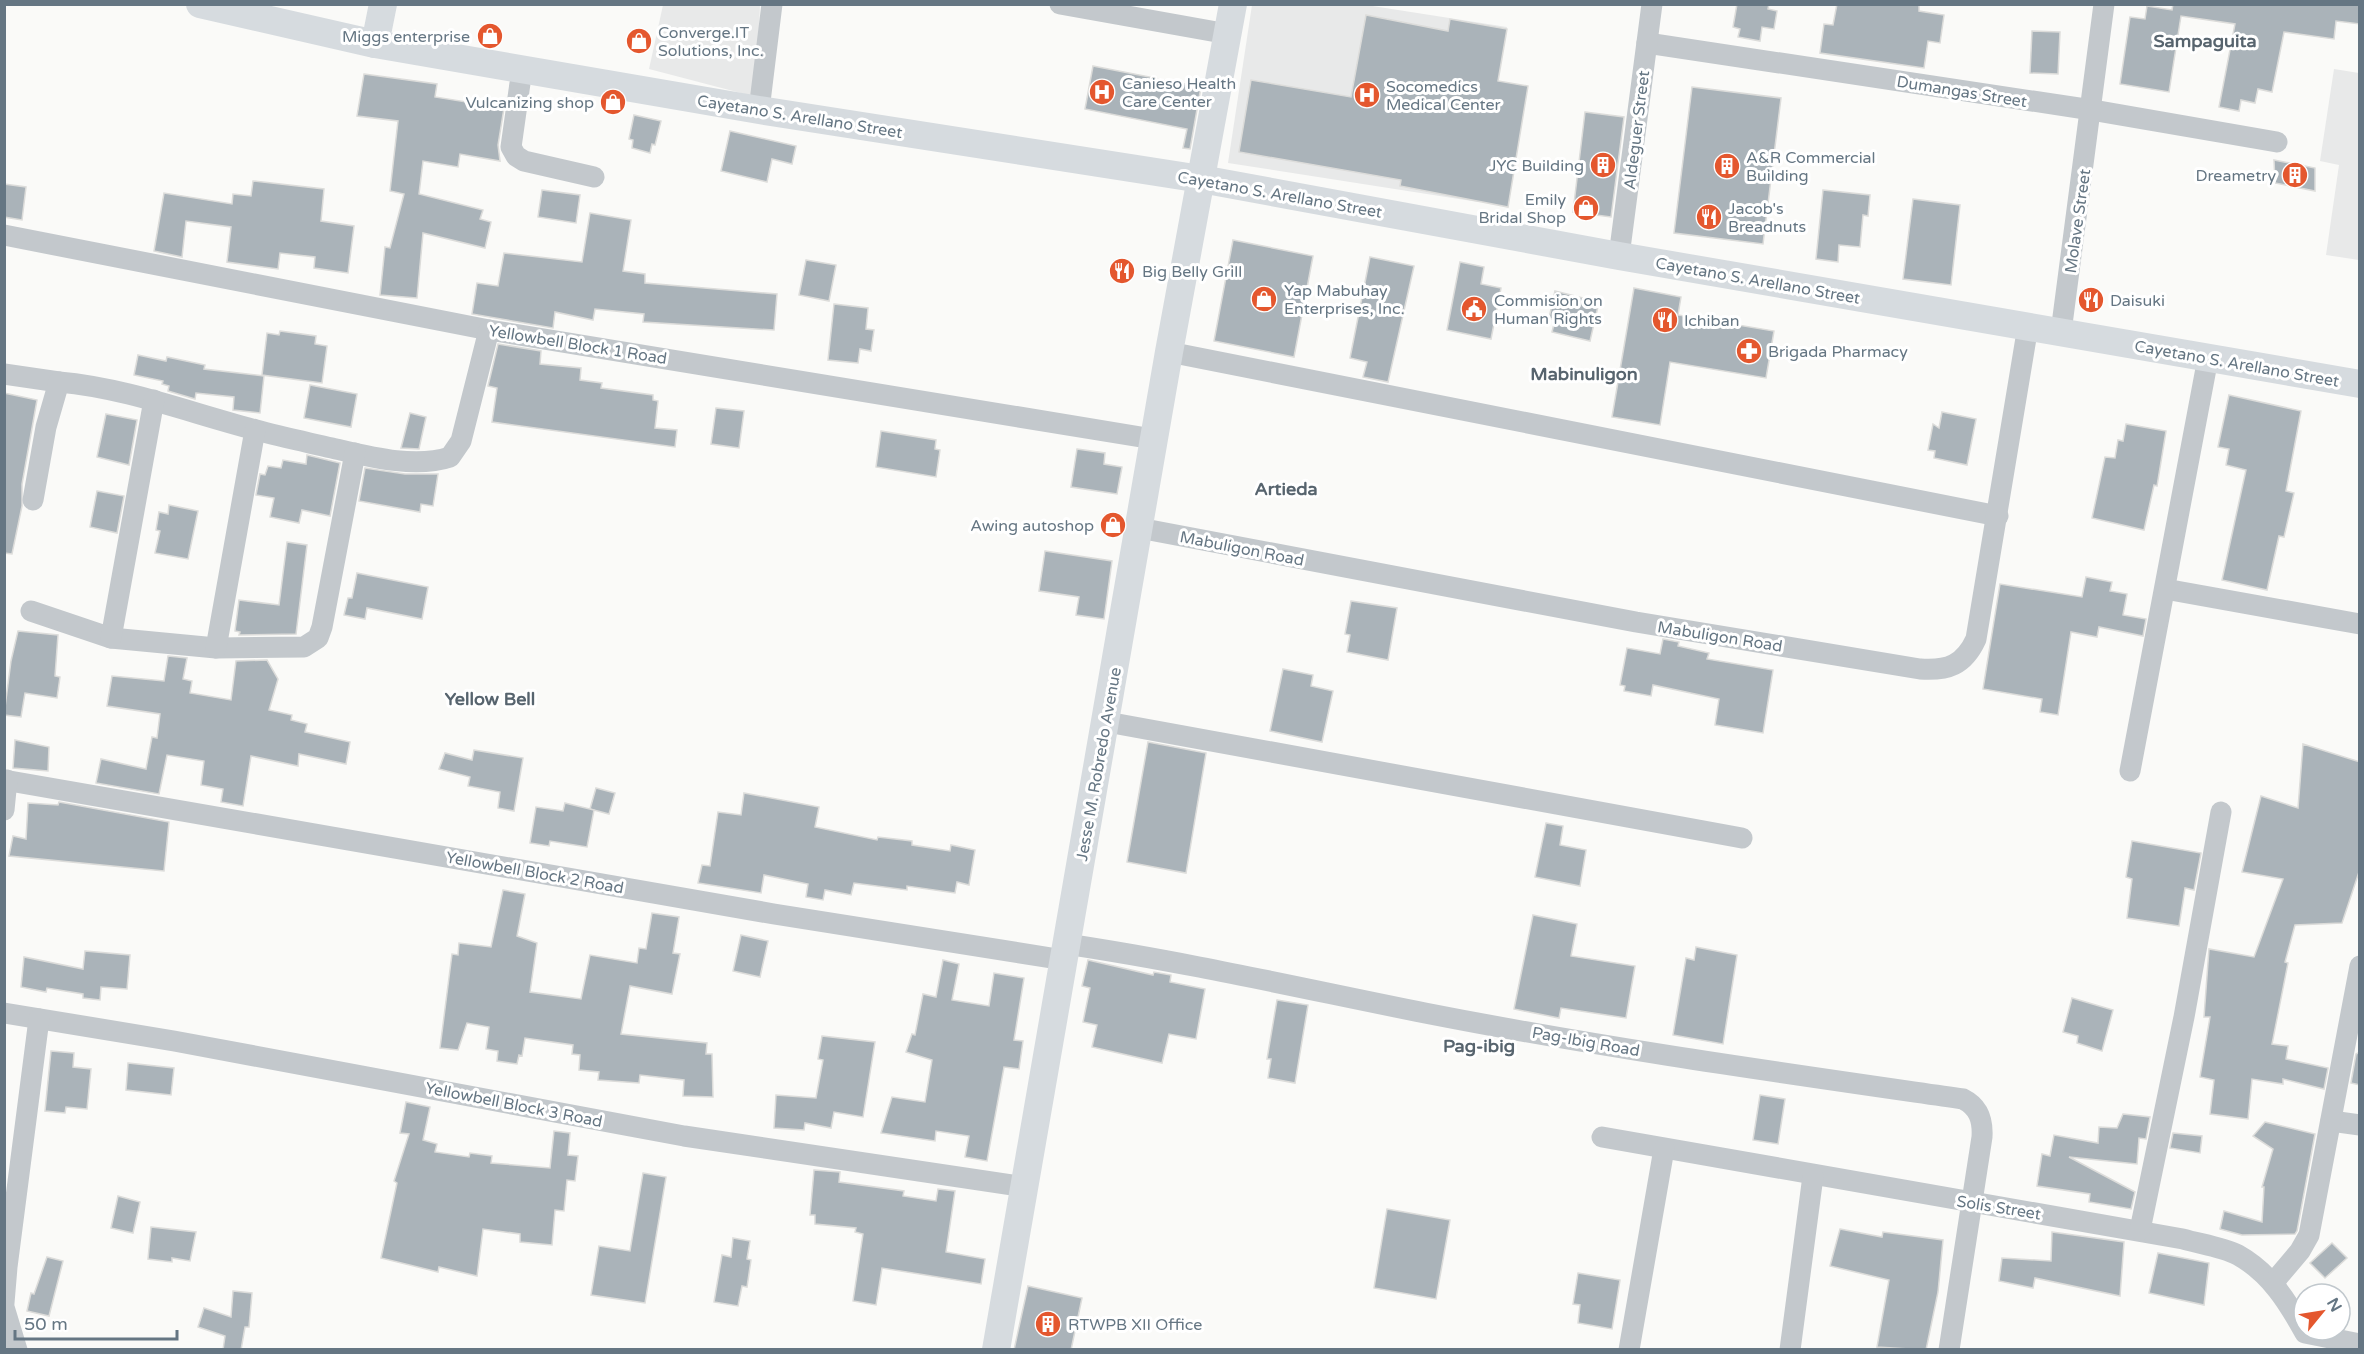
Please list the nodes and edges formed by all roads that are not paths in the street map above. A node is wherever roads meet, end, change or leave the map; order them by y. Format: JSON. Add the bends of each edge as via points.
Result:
{"nodes":[{"id":1,"x":200,"y":4,"type":"edge"},
{"id":2,"x":383,"y":4,"type":"edge"},
{"id":3,"x":772,"y":4,"type":"edge"},
{"id":4,"x":1060,"y":4,"type":"edge"},
{"id":5,"x":1233,"y":4,"type":"edge"},
{"id":6,"x":1652,"y":4,"type":"edge"},
{"id":7,"x":2104,"y":4,"type":"edge"},
{"id":8,"x":1228,"y":34,"type":"junction"},
{"id":9,"x":1647,"y":43,"type":"junction"},
{"id":10,"x":375,"y":44,"type":"junction"},
{"id":11,"x":522,"y":69,"type":"junction"},
{"id":12,"x":759,"y":110,"type":"junction"},
{"id":13,"x":2092,"y":110,"type":"junction"},
{"id":14,"x":2277,"y":142,"type":"dead end"},
{"id":15,"x":594,"y":177,"type":"dead end"},
{"id":16,"x":1202,"y":179,"type":"junction"},
{"id":17,"x":4,"y":235,"type":"edge"},
{"id":18,"x":1619,"y":256,"type":"junction"},
{"id":19,"x":2028,"y":326,"type":"junction"},
{"id":20,"x":489,"y":330,"type":"junction"},
{"id":21,"x":2061,"y":332,"type":"junction"},
{"id":22,"x":1169,"y":352,"type":"junction"},
{"id":23,"x":2208,"y":358,"type":"junction"},
{"id":24,"x":4,"y":374,"type":"edge"},
{"id":25,"x":59,"y":382,"type":"junction"},
{"id":26,"x":2360,"y":384,"type":"edge"},
{"id":27,"x":154,"y":400,"type":"junction"},
{"id":28,"x":255,"y":430,"type":"junction"},
{"id":29,"x":1153,"y":440,"type":"junction"},
{"id":30,"x":355,"y":453,"type":"junction"},
{"id":31,"x":33,"y":500,"type":"dead end"},
{"id":32,"x":1998,"y":516,"type":"junction"},
{"id":33,"x":1139,"y":528,"type":"junction"},
{"id":34,"x":2165,"y":589,"type":"junction"},
{"id":35,"x":31,"y":611,"type":"dead end"},
{"id":36,"x":2360,"y":624,"type":"edge"},
{"id":37,"x":111,"y":638,"type":"junction"},
{"id":38,"x":216,"y":648,"type":"junction"},
{"id":39,"x":1107,"y":722,"type":"junction"},
{"id":40,"x":2130,"y":771,"type":"dead end"},
{"id":41,"x":6,"y":780,"type":"edge"},
{"id":42,"x":4,"y":810,"type":"edge"},
{"id":43,"x":2221,"y":812,"type":"dead end"},
{"id":44,"x":1742,"y":838,"type":"dead end"},
{"id":45,"x":1065,"y":952,"type":"junction"},
{"id":46,"x":2360,"y":966,"type":"edge"},
{"id":47,"x":4,"y":1013,"type":"edge"},
{"id":48,"x":39,"y":1019,"type":"junction"},
{"id":49,"x":2331,"y":1121,"type":"junction"},
{"id":50,"x":2360,"y":1125,"type":"edge"},
{"id":51,"x":1602,"y":1137,"type":"dead end"},
{"id":52,"x":1664,"y":1149,"type":"junction"},
{"id":53,"x":1813,"y":1176,"type":"junction"},
{"id":54,"x":1025,"y":1187,"type":"junction"},
{"id":55,"x":1971,"y":1203,"type":"junction"},
{"id":56,"x":2140,"y":1230,"type":"junction"},
{"id":57,"x":2273,"y":1283,"type":"junction"},
{"id":58,"x":4,"y":1305,"type":"edge"},
{"id":59,"x":2292,"y":1314,"type":"edge"},
{"id":60,"x":2322,"y":1342,"type":"edge"},
{"id":61,"x":2360,"y":1344,"type":"edge"},
{"id":62,"x":17,"y":1350,"type":"edge"},
{"id":63,"x":996,"y":1350,"type":"edge"},
{"id":64,"x":1629,"y":1350,"type":"edge"},
{"id":65,"x":1790,"y":1350,"type":"edge"},
{"id":66,"x":1949,"y":1350,"type":"edge"}],
"edges":[{"from":1,"to":10,"type":"main road","name":"Cayetano S. Arellano Street"},
{"from":2,"to":10,"type":"main road"},
{"from":3,"to":12,"type":"street"},
{"from":4,"to":8,"type":"street"},
{"from":5,"to":8,"type":"main road","name":"Jesse M. Robredo Avenue"},
{"from":6,"to":9,"type":"street","name":"Aldeguer Street"},
{"from":7,"to":13,"type":"street","name":"Molave Street"},
{"from":8,"to":16,"type":"main road","name":"Jesse M. Robredo Avenue"},
{"from":9,"to":13,"type":"street","name":"Dumangas Street"},
{"from":9,"to":18,"type":"street","name":"Aldeguer Street"},
{"from":10,"to":11,"type":"main road","name":"Cayetano S. Arellano Street"},
{"from":11,"to":12,"type":"main road","name":"Cayetano S. Arellano Street"},
{"from":11,"to":15,"type":"street","via":[[511,147],[516,156]]},
{"from":12,"to":16,"type":"main road","name":"Cayetano S. Arellano Street"},
{"from":13,"to":14,"type":"street","name":"Dumangas Street"},
{"from":13,"to":21,"type":"street","name":"Molave Street"},
{"from":16,"to":18,"type":"main road","name":"Cayetano S. Arellano Street"},
{"from":16,"to":22,"type":"main road","name":"Jesse M. Robredo Avenue"},
{"from":17,"to":20,"type":"street","name":"Yellowbell Block 1 Road"},
{"from":18,"to":19,"type":"main road","name":"Cayetano S. Arellano Street"},
{"from":19,"to":21,"type":"main road","name":"Cayetano S. Arellano Street"},
{"from":19,"to":32,"type":"street","name":"Mabuligon Road"},
{"from":20,"to":29,"type":"street","name":"Yellowbell Block 1 Road"},
{"from":20,"to":30,"type":"street","via":[[456,452],[430,461]]},
{"from":21,"to":23,"type":"main road","name":"Cayetano S. Arellano Street"},
{"from":22,"to":29,"type":"main road","name":"Jesse M. Robredo Avenue"},
{"from":22,"to":32,"type":"street"},
{"from":23,"to":26,"type":"main road","name":"Cayetano S. Arellano Street"},
{"from":23,"to":34,"type":"street"},
{"from":24,"to":25,"type":"street"},
{"from":25,"to":27,"type":"street"},
{"from":25,"to":31,"type":"street","via":[[46,427]]},
{"from":27,"to":28,"type":"street"},
{"from":27,"to":37,"type":"street"},
{"from":28,"to":30,"type":"street"},
{"from":28,"to":38,"type":"street"},
{"from":29,"to":33,"type":"main road","name":"Jesse M. Robredo Avenue"},
{"from":30,"to":38,"type":"street","via":[[318,638],[292,649]]},
{"from":32,"to":33,"type":"street","name":"Mabuligon Road","via":[[1976,639],[1959,663],[1937,670],[1624,620]]},
{"from":33,"to":39,"type":"main road","name":"Jesse M. Robredo Avenue"},
{"from":34,"to":36,"type":"street"},
{"from":34,"to":40,"type":"street"},
{"from":35,"to":37,"type":"street"},
{"from":37,"to":38,"type":"street"},
{"from":39,"to":44,"type":"street"},
{"from":39,"to":45,"type":"main road","name":"Jesse M. Robredo Avenue"},
{"from":41,"to":42,"type":"street","name":"Yellowbell Block 2 Road"},
{"from":41,"to":45,"type":"street","name":"Yellowbell Block 2 Road","via":[[774,914]]},
{"from":43,"to":56,"type":"street"},
{"from":45,"to":54,"type":"main road","name":"Jesse M. Robredo Avenue"},
{"from":45,"to":55,"type":"street","name":"Pag-Ibig Road","via":[[1174,960],[1426,1013],[1590,1042],[1963,1099],[1979,1113],[1983,1126]]},
{"from":46,"to":49,"type":"street"},
{"from":47,"to":48,"type":"street","name":"Yellowbell Block 3 Road"},
{"from":48,"to":54,"type":"street","name":"Yellowbell Block 3 Road","via":[[684,1136]]},
{"from":48,"to":58,"type":"street"},
{"from":49,"to":50,"type":"street"},
{"from":49,"to":57,"type":"street","via":[[2307,1241]]},
{"from":51,"to":52,"type":"street","name":"Solis Street"},
{"from":52,"to":53,"type":"street","name":"Solis Street"},
{"from":52,"to":64,"type":"street"},
{"from":53,"to":55,"type":"street","name":"Solis Street"},
{"from":53,"to":65,"type":"street"},
{"from":54,"to":63,"type":"main road","name":"Jesse M. Robredo Avenue"},
{"from":55,"to":56,"type":"street","name":"Solis Street"},
{"from":55,"to":66,"type":"street","name":"Pag-Ibig Road"},
{"from":56,"to":57,"type":"street","name":"Solis Street","via":[[2236,1254]]},
{"from":57,"to":59,"type":"street","name":"Solis Street"},
{"from":58,"to":62,"type":"street"},
{"from":60,"to":61,"type":"street","name":"Solis Street"}]}
